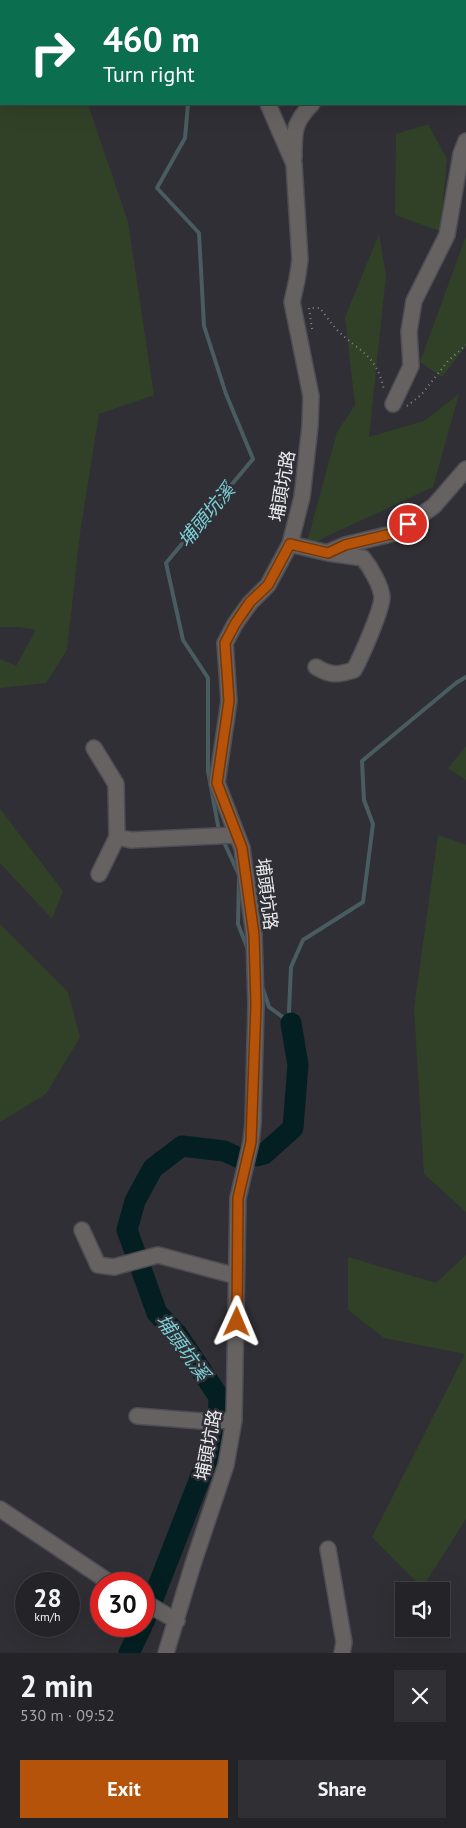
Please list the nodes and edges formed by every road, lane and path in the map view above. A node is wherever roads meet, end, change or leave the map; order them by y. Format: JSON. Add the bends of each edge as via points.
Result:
{"nodes":[{"id":1,"x":268,"y":105,"type":"edge"},
{"id":2,"x":311,"y":105,"type":"edge"},
{"id":3,"x":466,"y":141,"type":"edge"},
{"id":4,"x":294,"y":164,"type":"junction"},
{"id":5,"x":313,"y":332,"type":"dead end"},
{"id":6,"x":466,"y":345,"type":"edge"},
{"id":7,"x":393,"y":404,"type":"junction"},
{"id":8,"x":466,"y":469,"type":"edge"},
{"id":9,"x":290,"y":544,"type":"junction"},
{"id":10,"x":328,"y":553,"type":"junction"},
{"id":11,"x":316,"y":668,"type":"dead end"},
{"id":12,"x":94,"y":748,"type":"dead end"},
{"id":13,"x":233,"y":835,"type":"junction"},
{"id":14,"x":117,"y":837,"type":"junction"},
{"id":15,"x":98,"y":874,"type":"dead end"},
{"id":16,"x":82,"y":1230,"type":"dead end"},
{"id":17,"x":236,"y":1276,"type":"junction"},
{"id":18,"x":137,"y":1416,"type":"dead end"},
{"id":19,"x":234,"y":1420,"type":"junction"},
{"id":20,"x":0,"y":1508,"type":"edge"},
{"id":21,"x":328,"y":1548,"type":"dead end"},
{"id":22,"x":94,"y":1572,"type":"edge"},
{"id":23,"x":155,"y":1609,"type":"edge"},
{"id":24,"x":176,"y":1621,"type":"junction"},
{"id":25,"x":166,"y":1653,"type":"edge"},
{"id":26,"x":342,"y":1653,"type":"edge"}],
"edges":[{"from":1,"to":4,"type":"street","name":"埔頭坑路"},
{"from":2,"to":4,"type":"street","via":[[294,127]]},
{"from":3,"to":7,"type":"street","via":[[447,235],[414,301],[409,331],[411,366]]},
{"from":4,"to":9,"type":"street","name":"埔頭坑路","via":[[300,260],[292,302],[311,396],[302,497]]},
{"from":5,"to":7,"type":"path","via":[[309,308],[320,308],[337,330],[368,356],[380,374],[385,398]]},
{"from":6,"to":7,"type":"path","via":[[408,406]]},
{"from":8,"to":10,"type":"street","via":[[434,506],[395,533],[345,545]]},
{"from":9,"to":10,"type":"street"},
{"from":9,"to":13,"type":"street","name":"埔頭坑路","via":[[268,585],[250,602],[225,643],[229,701],[217,783]]},
{"from":10,"to":11,"type":"street","via":[[364,558],[382,596],[354,670],[328,674]]},
{"from":12,"to":14,"type":"street","via":[[116,784]]},
{"from":13,"to":14,"type":"street","via":[[131,840]]},
{"from":13,"to":17,"type":"street","name":"埔頭坑路","via":[[242,848],[254,935],[256,1005],[253,1123],[238,1198]]},
{"from":14,"to":15,"type":"street"},
{"from":16,"to":17,"type":"street","via":[[98,1265],[114,1267],[158,1255]]},
{"from":17,"to":19,"type":"street","name":"埔頭坑路"},
{"from":18,"to":19,"type":"street"},
{"from":19,"to":24,"type":"street","name":"埔頭坑路","via":[[226,1465]]},
{"from":20,"to":22,"type":"street"},
{"from":21,"to":26,"type":"street","via":[[344,1642]]},
{"from":23,"to":24,"type":"street"},
{"from":24,"to":25,"type":"street","name":"埔頭坑路"}]}
